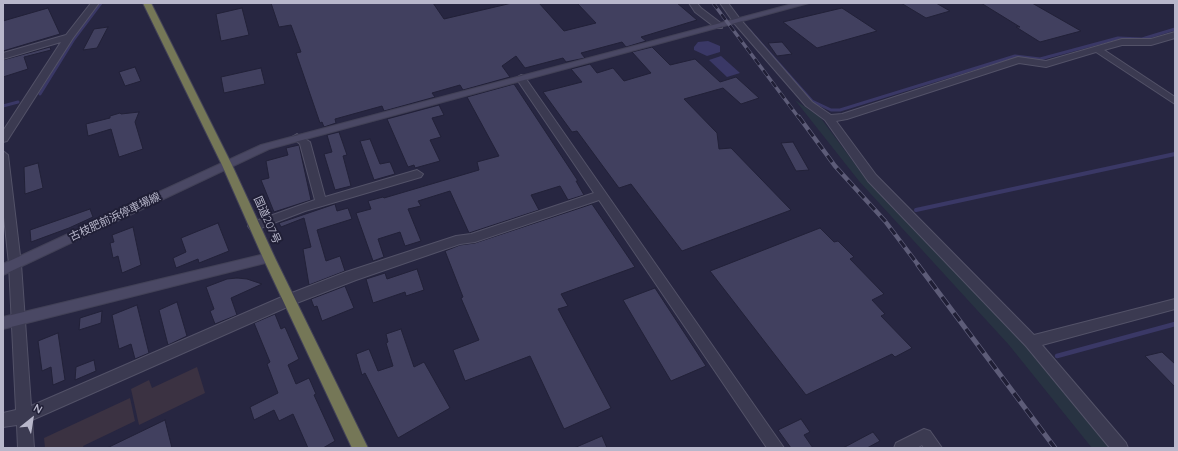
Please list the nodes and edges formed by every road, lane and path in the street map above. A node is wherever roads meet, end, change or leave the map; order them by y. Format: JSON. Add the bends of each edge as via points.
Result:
{"nodes":[{"id":1,"x":95,"y":3,"type":"edge"},
{"id":2,"x":147,"y":3,"type":"edge"},
{"id":3,"x":693,"y":3,"type":"edge"},
{"id":4,"x":724,"y":3,"type":"edge"},
{"id":5,"x":805,"y":3,"type":"edge"},
{"id":6,"x":738,"y":21,"type":"junction"},
{"id":7,"x":719,"y":26,"type":"junction"},
{"id":8,"x":1175,"y":35,"type":"edge"},
{"id":9,"x":69,"y":37,"type":"junction"},
{"id":10,"x":1098,"y":50,"type":"junction"},
{"id":11,"x":3,"y":56,"type":"edge"},
{"id":12,"x":521,"y":78,"type":"junction"},
{"id":13,"x":1175,"y":101,"type":"edge"},
{"id":14,"x":829,"y":118,"type":"junction"},
{"id":15,"x":297,"y":138,"type":"junction"},
{"id":16,"x":3,"y":139,"type":"edge"},
{"id":17,"x":3,"y":155,"type":"edge"},
{"id":18,"x":227,"y":165,"type":"junction"},
{"id":19,"x":417,"y":174,"type":"dead end"},
{"id":20,"x":602,"y":195,"type":"junction"},
{"id":21,"x":321,"y":202,"type":"junction"},
{"id":22,"x":254,"y":226,"type":"junction"},
{"id":23,"x":269,"y":258,"type":"junction"},
{"id":24,"x":15,"y":264,"type":"junction"},
{"id":25,"x":3,"y":270,"type":"edge"},
{"id":26,"x":289,"y":300,"type":"junction"},
{"id":27,"x":1175,"y":304,"type":"edge"},
{"id":28,"x":19,"y":319,"type":"junction"},
{"id":29,"x":3,"y":323,"type":"edge"},
{"id":30,"x":1031,"y":342,"type":"junction"},
{"id":31,"x":25,"y":416,"type":"junction"},
{"id":32,"x":3,"y":420,"type":"edge"},
{"id":33,"x":26,"y":448,"type":"edge"},
{"id":34,"x":360,"y":448,"type":"edge"},
{"id":35,"x":776,"y":448,"type":"edge"},
{"id":36,"x":902,"y":448,"type":"edge"},
{"id":37,"x":934,"y":448,"type":"edge"},
{"id":38,"x":1120,"y":448,"type":"edge"}],
"edges":[{"from":1,"to":9,"type":"street"},
{"from":2,"to":18,"type":"highway","name":"国道207号"},
{"from":3,"to":7,"type":"street"},
{"from":4,"to":6,"type":"street"},
{"from":5,"to":6,"type":"street","name":"古枝肥前浜停車場線"},
{"from":6,"to":7,"type":"street","name":"古枝肥前浜停車場線"},
{"from":6,"to":14,"type":"street","via":[[809,104]]},
{"from":7,"to":12,"type":"street","name":"古枝肥前浜停車場線"},
{"from":8,"to":10,"type":"street","via":[[1151,42],[1122,42]]},
{"from":9,"to":11,"type":"street"},
{"from":9,"to":16,"type":"street"},
{"from":10,"to":13,"type":"street"},
{"from":10,"to":14,"type":"street","via":[[1046,64],[1018,60],[843,117]]},
{"from":12,"to":15,"type":"street","name":"古枝肥前浜停車場線"},
{"from":12,"to":20,"type":"street"},
{"from":14,"to":30,"type":"street","via":[[872,178]]},
{"from":15,"to":18,"type":"street","name":"古枝肥前浜停車場線","via":[[265,148]]},
{"from":15,"to":21,"type":"street","via":[[305,142]]},
{"from":17,"to":24,"type":"street"},
{"from":18,"to":22,"type":"highway","name":"国道207号"},
{"from":18,"to":24,"type":"street","name":"古枝肥前浜停車場線"},
{"from":19,"to":21,"type":"street"},
{"from":20,"to":26,"type":"street","via":[[470,239],[460,239]]},
{"from":20,"to":35,"type":"street"},
{"from":21,"to":22,"type":"street"},
{"from":22,"to":23,"type":"highway","name":"国道207号"},
{"from":23,"to":26,"type":"highway","name":"国道207号"},
{"from":23,"to":28,"type":"street"},
{"from":24,"to":25,"type":"street","name":"古枝肥前浜停車場線"},
{"from":24,"to":28,"type":"street"},
{"from":26,"to":31,"type":"street"},
{"from":26,"to":34,"type":"highway","name":"国道207号"},
{"from":27,"to":30,"type":"street"},
{"from":28,"to":29,"type":"street"},
{"from":28,"to":31,"type":"street"},
{"from":30,"to":38,"type":"street"},
{"from":31,"to":32,"type":"street"},
{"from":31,"to":33,"type":"street"},
{"from":36,"to":37,"type":"street","via":[[924,436]]}]}
